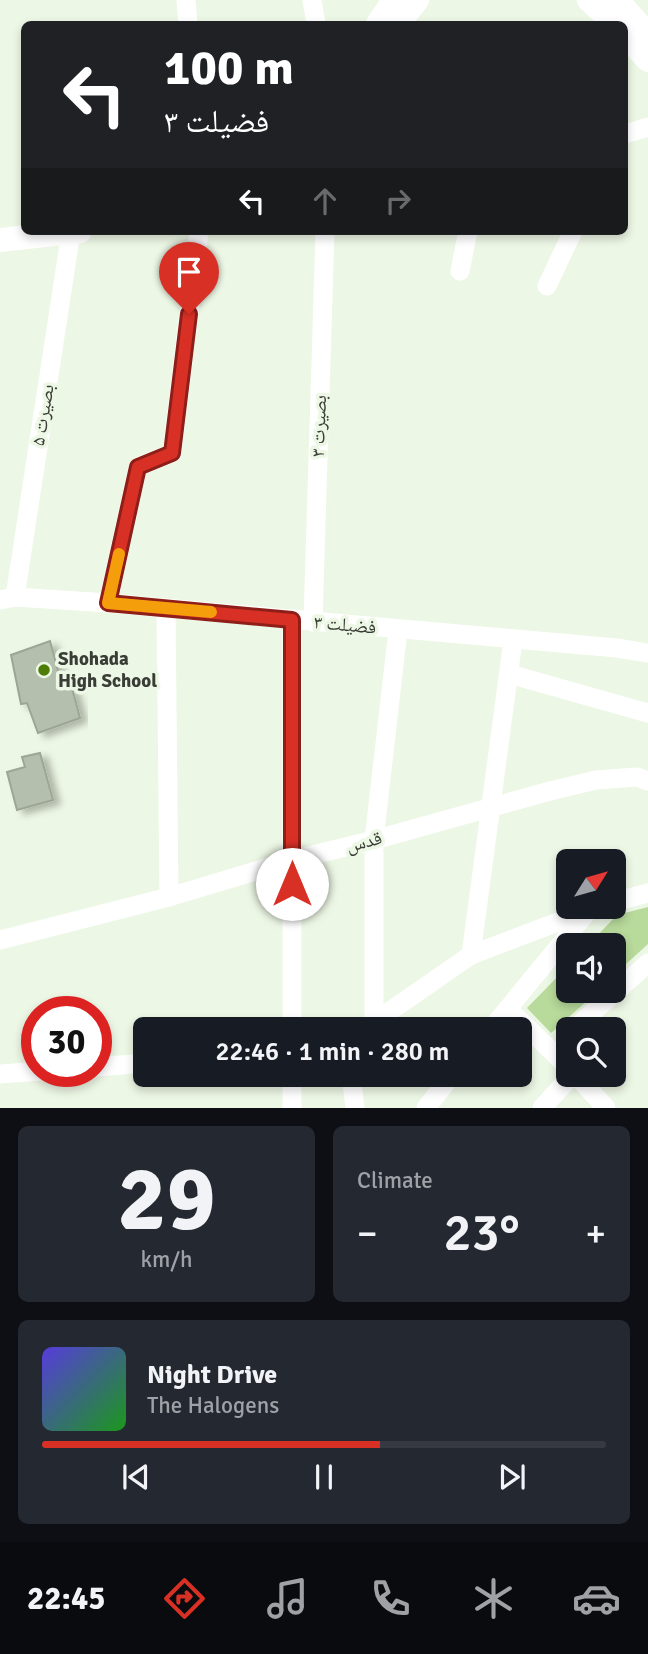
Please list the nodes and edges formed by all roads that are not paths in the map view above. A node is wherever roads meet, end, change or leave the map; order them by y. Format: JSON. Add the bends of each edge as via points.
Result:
{"nodes":[{"id":1,"x":187,"y":0,"type":"edge"},
{"id":2,"x":312,"y":0,"type":"edge"},
{"id":3,"x":394,"y":0,"type":"edge"},
{"id":4,"x":417,"y":0,"type":"edge"},
{"id":5,"x":589,"y":0,"type":"edge"},
{"id":6,"x":617,"y":0,"type":"edge"},
{"id":7,"x":188,"y":21,"type":"edge"},
{"id":8,"x":316,"y":21,"type":"edge"},
{"id":9,"x":380,"y":21,"type":"edge"},
{"id":10,"x":400,"y":21,"type":"edge"},
{"id":11,"x":612,"y":21,"type":"edge"},
{"id":12,"x":648,"y":35,"type":"edge"},
{"id":13,"x":628,"y":38,"type":"edge"},
{"id":14,"x":648,"y":60,"type":"edge"},
{"id":15,"x":648,"y":127,"type":"edge"},
{"id":16,"x":628,"y":133,"type":"edge"},
{"id":17,"x":21,"y":222,"type":"edge"},
{"id":18,"x":0,"y":226,"type":"edge"},
{"id":19,"x":47,"y":235,"type":"edge"},
{"id":20,"x":74,"y":235,"type":"edge"},
{"id":21,"x":199,"y":235,"type":"edge"},
{"id":22,"x":325,"y":235,"type":"edge"},
{"id":23,"x":467,"y":235,"type":"edge"},
{"id":24,"x":571,"y":235,"type":"edge"},
{"id":25,"x":0,"y":240,"type":"edge"},
{"id":26,"x":460,"y":271,"type":"dead end"},
{"id":27,"x":547,"y":286,"type":"dead end"},
{"id":28,"x":8,"y":598,"type":"edge"},
{"id":29,"x":108,"y":603,"type":"junction"},
{"id":30,"x":166,"y":608,"type":"junction"},
{"id":31,"x":292,"y":620,"type":"junction"},
{"id":32,"x":313,"y":622,"type":"junction"},
{"id":33,"x":398,"y":630,"type":"junction"},
{"id":34,"x":513,"y":640,"type":"junction"},
{"id":35,"x":647,"y":651,"type":"edge"},
{"id":36,"x":509,"y":674,"type":"junction"},
{"id":37,"x":648,"y":713,"type":"edge"},
{"id":38,"x":648,"y":781,"type":"edge"},
{"id":39,"x":492,"y":807,"type":"junction"},
{"id":40,"x":374,"y":840,"type":"junction"},
{"id":41,"x":292,"y":860,"type":"junction"},
{"id":42,"x":648,"y":893,"type":"edge"},
{"id":43,"x":169,"y":897,"type":"junction"},
{"id":44,"x":626,"y":899,"type":"edge"},
{"id":45,"x":565,"y":919,"type":"edge"},
{"id":46,"x":586,"y":919,"type":"edge"},
{"id":47,"x":0,"y":940,"type":"edge"},
{"id":48,"x":471,"y":954,"type":"junction"},
{"id":49,"x":648,"y":963,"type":"edge"},
{"id":50,"x":508,"y":1009,"type":"junction"},
{"id":51,"x":292,"y":1017,"type":"edge"},
{"id":52,"x":369,"y":1017,"type":"edge"},
{"id":53,"x":382,"y":1017,"type":"edge"},
{"id":54,"x":501,"y":1017,"type":"edge"},
{"id":55,"x":588,"y":1017,"type":"edge"},
{"id":56,"x":556,"y":1046,"type":"edge"},
{"id":57,"x":551,"y":1050,"type":"junction"},
{"id":58,"x":556,"y":1055,"type":"edge"},
{"id":59,"x":133,"y":1064,"type":"edge"},
{"id":60,"x":112,"y":1066,"type":"edge"},
{"id":61,"x":21,"y":1072,"type":"edge"},
{"id":62,"x":0,"y":1074,"type":"edge"},
{"id":63,"x":292,"y":1087,"type":"edge"},
{"id":64,"x":353,"y":1087,"type":"edge"},
{"id":65,"x":443,"y":1087,"type":"edge"},
{"id":66,"x":562,"y":1087,"type":"edge"},
{"id":67,"x":586,"y":1087,"type":"edge"},
{"id":68,"x":292,"y":1108,"type":"edge"},
{"id":69,"x":355,"y":1108,"type":"edge"},
{"id":70,"x":426,"y":1108,"type":"edge"},
{"id":71,"x":542,"y":1108,"type":"edge"},
{"id":72,"x":606,"y":1108,"type":"edge"}],
"edges":[{"from":1,"to":7,"type":"street"},
{"from":2,"to":8,"type":"street"},
{"from":3,"to":9,"type":"main road"},
{"from":4,"to":10,"type":"main road"},
{"from":5,"to":11,"type":"main road"},
{"from":6,"to":12,"type":"main road"},
{"from":13,"to":14,"type":"main road"},
{"from":15,"to":16,"type":"street"},
{"from":17,"to":18,"type":"main road"},
{"from":19,"to":25,"type":"main road"},
{"from":20,"to":28,"type":"street","name":"بصیرت ۵"},
{"from":21,"to":29,"type":"street","via":[[172,453],[138,467]]},
{"from":22,"to":32,"type":"street","name":"بصیرت ۳"},
{"from":23,"to":26,"type":"street"},
{"from":24,"to":27,"type":"street"},
{"from":28,"to":29,"type":"street","name":"فضیلت ۳"},
{"from":29,"to":30,"type":"street","name":"فضیلت ۳"},
{"from":30,"to":31,"type":"street","name":"فضیلت ۳"},
{"from":30,"to":43,"type":"street"},
{"from":31,"to":32,"type":"street","name":"فضیلت ۳"},
{"from":31,"to":41,"type":"street"},
{"from":32,"to":33,"type":"street","name":"فضیلت ۳"},
{"from":33,"to":34,"type":"street","name":"فضیلت ۳"},
{"from":33,"to":40,"type":"street"},
{"from":34,"to":35,"type":"street","name":"فضیلت ۳"},
{"from":34,"to":36,"type":"street"},
{"from":36,"to":37,"type":"street"},
{"from":36,"to":39,"type":"street"},
{"from":38,"to":39,"type":"street","name":"قدس","via":[[637,777],[596,780]]},
{"from":39,"to":40,"type":"street","name":"قدس"},
{"from":39,"to":48,"type":"street"},
{"from":40,"to":41,"type":"street","name":"قدس"},
{"from":40,"to":52,"type":"street"},
{"from":41,"to":43,"type":"street","name":"قدس"},
{"from":41,"to":51,"type":"street"},
{"from":42,"to":44,"type":"street"},
{"from":43,"to":47,"type":"street","name":"قدس"},
{"from":45,"to":48,"type":"street"},
{"from":46,"to":50,"type":"street"},
{"from":48,"to":53,"type":"street"},
{"from":49,"to":55,"type":"street"},
{"from":50,"to":54,"type":"street"},
{"from":50,"to":57,"type":"street"},
{"from":56,"to":57,"type":"street"},
{"from":57,"to":58,"type":"street"},
{"from":59,"to":60,"type":"street"},
{"from":61,"to":62,"type":"street"},
{"from":63,"to":68,"type":"street"},
{"from":64,"to":69,"type":"street"},
{"from":65,"to":70,"type":"street"},
{"from":66,"to":71,"type":"street"},
{"from":67,"to":72,"type":"street"}]}
